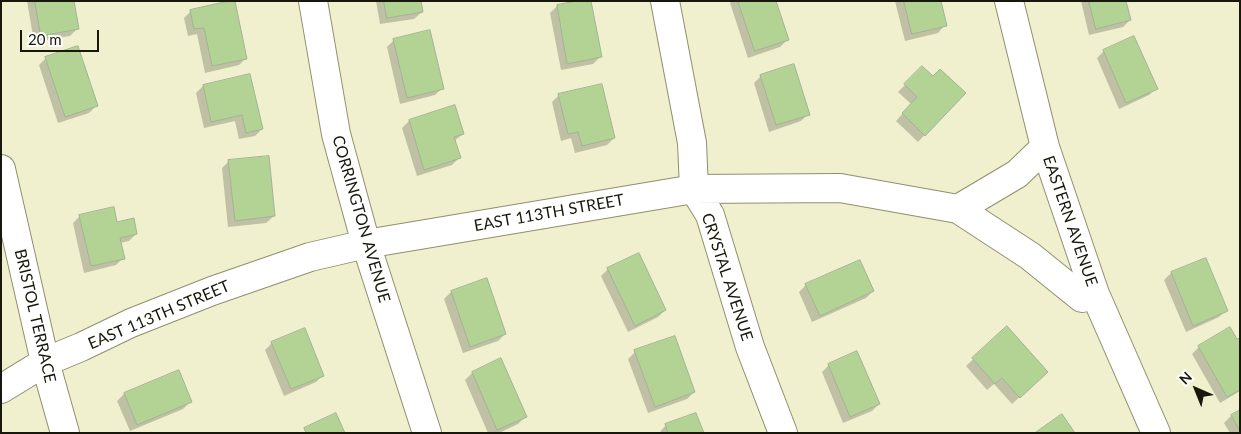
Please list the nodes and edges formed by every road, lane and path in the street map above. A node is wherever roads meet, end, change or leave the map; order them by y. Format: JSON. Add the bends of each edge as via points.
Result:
{"nodes":[{"id":1,"x":313,"y":1,"type":"edge"},
{"id":2,"x":665,"y":1,"type":"edge"},
{"id":3,"x":1009,"y":1,"type":"edge"},
{"id":4,"x":1045,"y":147,"type":"junction"},
{"id":5,"x":1,"y":169,"type":"edge"},
{"id":6,"x":694,"y":189,"type":"junction"},
{"id":7,"x":958,"y":209,"type":"junction"},
{"id":8,"x":366,"y":244,"type":"junction"},
{"id":9,"x":1095,"y":294,"type":"junction"},
{"id":10,"x":44,"y":362,"type":"junction"},
{"id":11,"x":1,"y":389,"type":"edge"},
{"id":12,"x":65,"y":433,"type":"edge"},
{"id":13,"x":427,"y":433,"type":"edge"},
{"id":14,"x":783,"y":433,"type":"edge"},
{"id":15,"x":1156,"y":433,"type":"edge"}],
"edges":[{"from":1,"to":8,"type":"street","name":"CORRINGTON AVENUE","via":[[336,134]]},
{"from":2,"to":6,"type":"street","name":"CRYSTAL AVENUE","via":[[692,143]]},
{"from":3,"to":4,"type":"street","name":"EASTERN AVENUE"},
{"from":4,"to":7,"type":"street","via":[[1017,174]]},
{"from":4,"to":9,"type":"street","name":"EASTERN AVENUE"},
{"from":5,"to":10,"type":"street","name":"BRISTOL TERRACE"},
{"from":6,"to":7,"type":"street","name":"EAST 113TH STREET","via":[[840,188]]},
{"from":6,"to":8,"type":"street","name":"EAST 113TH STREET"},
{"from":6,"to":14,"type":"street","name":"CRYSTAL AVENUE","via":[[710,215],[750,347]]},
{"from":7,"to":9,"type":"street","name":"EAST 113TH STREET","via":[[1030,256],[1082,298]]},
{"from":8,"to":10,"type":"street","name":"EAST 113TH STREET","via":[[310,257],[212,291]]},
{"from":8,"to":13,"type":"street","name":"CORRINGTON AVENUE"},
{"from":9,"to":15,"type":"street","name":"EASTERN AVENUE"},
{"from":10,"to":11,"type":"street","name":"EAST 113TH STREET"},
{"from":10,"to":12,"type":"street","name":"BRISTOL TERRACE"}]}
